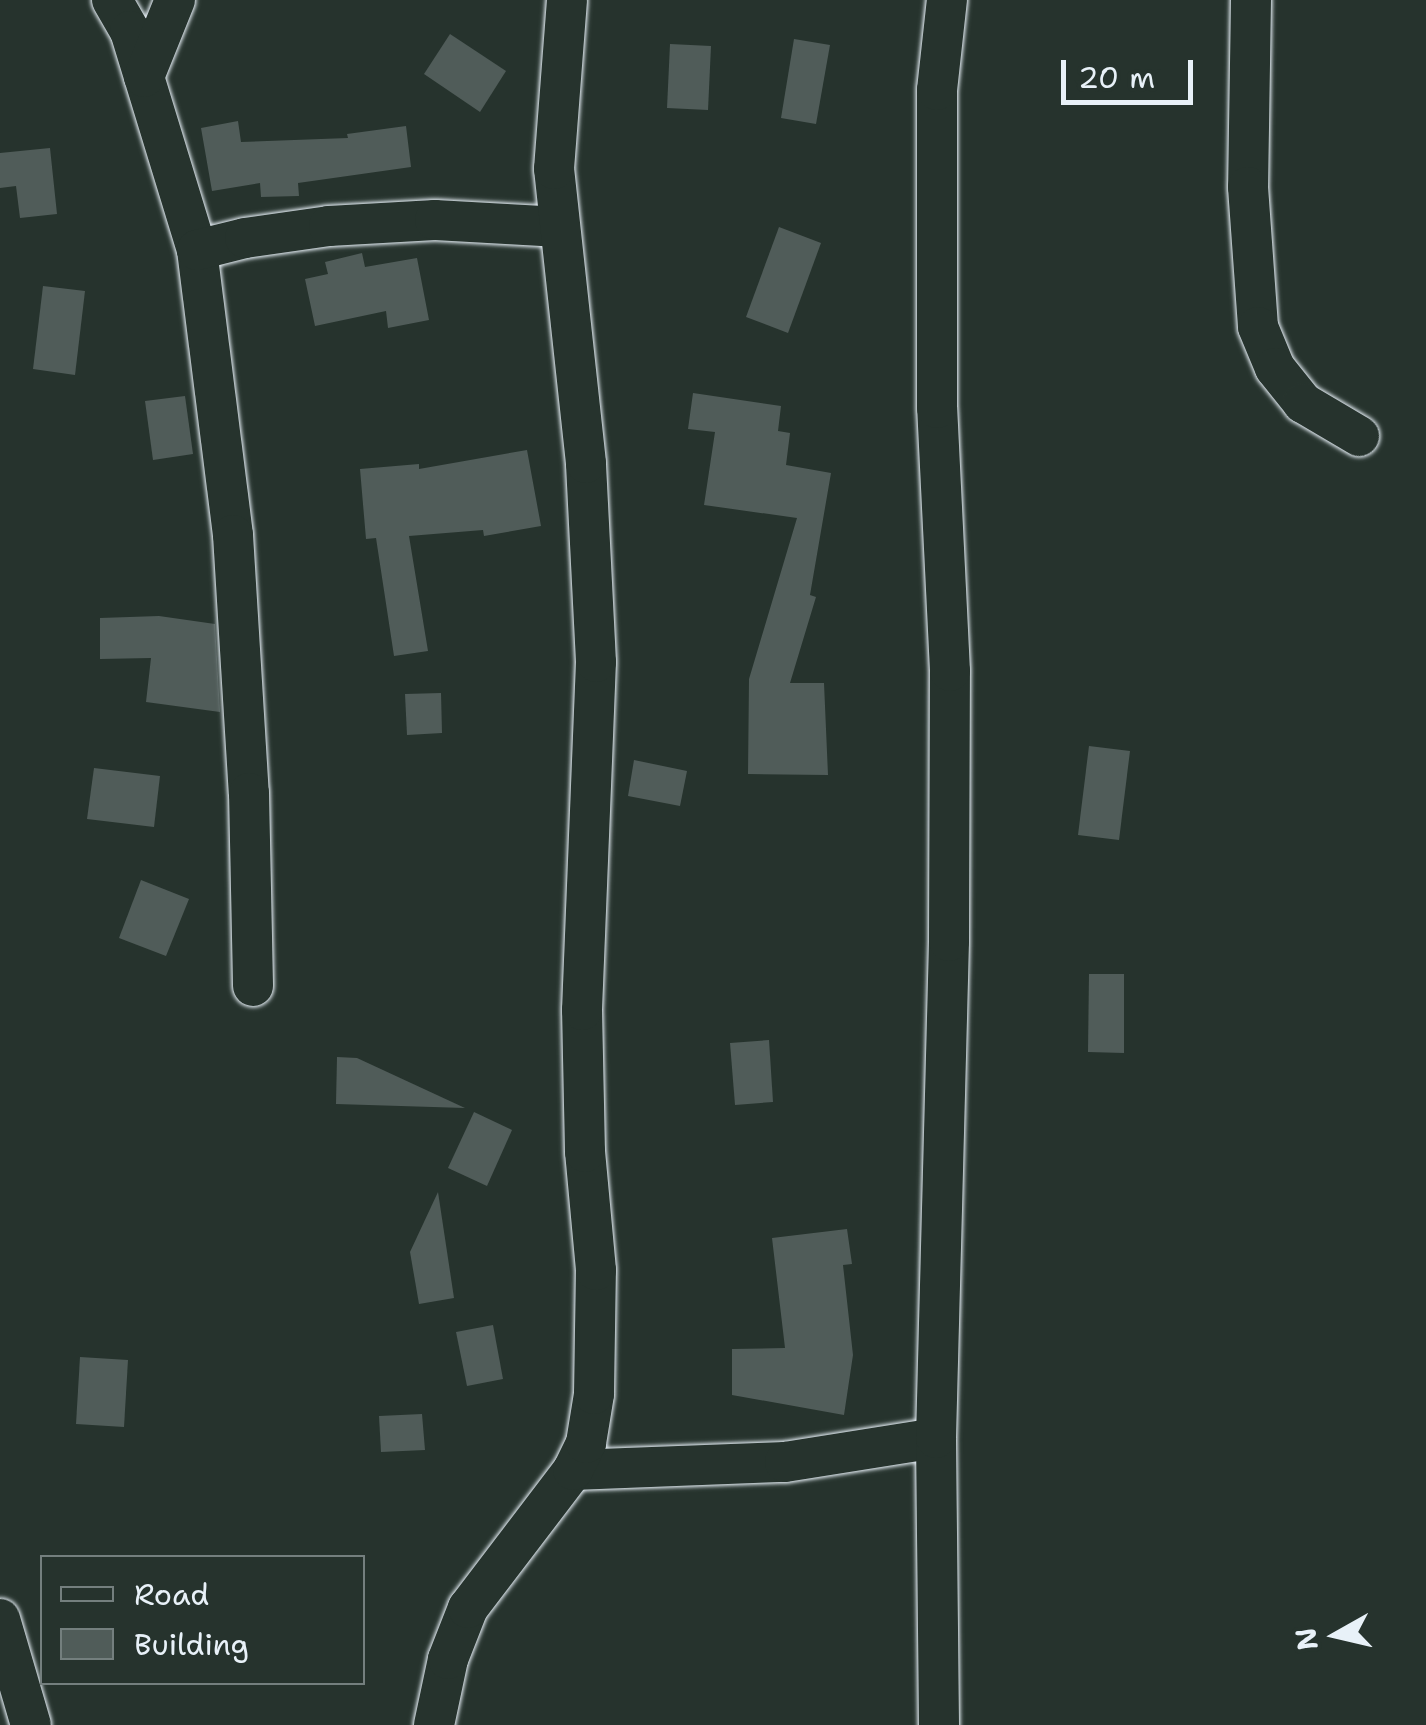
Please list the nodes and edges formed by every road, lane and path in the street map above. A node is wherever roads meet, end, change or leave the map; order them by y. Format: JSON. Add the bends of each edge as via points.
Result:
{"nodes":[{"id":1,"x":112,"y":0,"type":"edge"},
{"id":2,"x":176,"y":0,"type":"edge"},
{"id":3,"x":567,"y":0,"type":"edge"},
{"id":4,"x":947,"y":0,"type":"edge"},
{"id":5,"x":1251,"y":0,"type":"edge"},
{"id":6,"x":144,"y":76,"type":"junction"},
{"id":7,"x":560,"y":227,"type":"junction"},
{"id":8,"x":197,"y":250,"type":"junction"},
{"id":9,"x":1359,"y":436,"type":"dead end"},
{"id":10,"x":252,"y":986,"type":"dead end"},
{"id":11,"x":936,"y":1438,"type":"junction"},
{"id":12,"x":573,"y":1470,"type":"junction"},
{"id":13,"x":0,"y":1619,"type":"edge"},
{"id":14,"x":32,"y":1725,"type":"edge"},
{"id":15,"x":434,"y":1725,"type":"edge"},
{"id":16,"x":939,"y":1725,"type":"edge"}],
"edges":[{"from":1,"to":6,"type":"street"},
{"from":2,"to":6,"type":"street"},
{"from":3,"to":7,"type":"street","via":[[554,169]]},
{"from":4,"to":11,"type":"street","via":[[937,90],[937,408],[950,671]]},
{"from":5,"to":9,"type":"street","via":[[1248,186],[1258,328],[1275,368],[1303,403]]},
{"from":6,"to":8,"type":"street"},
{"from":7,"to":8,"type":"street","via":[[434,220],[330,226]]},
{"from":7,"to":12,"type":"street","via":[[586,463],[596,662],[582,1010],[596,1270],[594,1394],[586,1442]]},
{"from":8,"to":10,"type":"street","via":[[233,535],[250,794]]},
{"from":11,"to":12,"type":"street","via":[[785,1462]]},
{"from":11,"to":16,"type":"street"},
{"from":12,"to":15,"type":"street","via":[[468,1608]]},
{"from":13,"to":14,"type":"street"}]}
